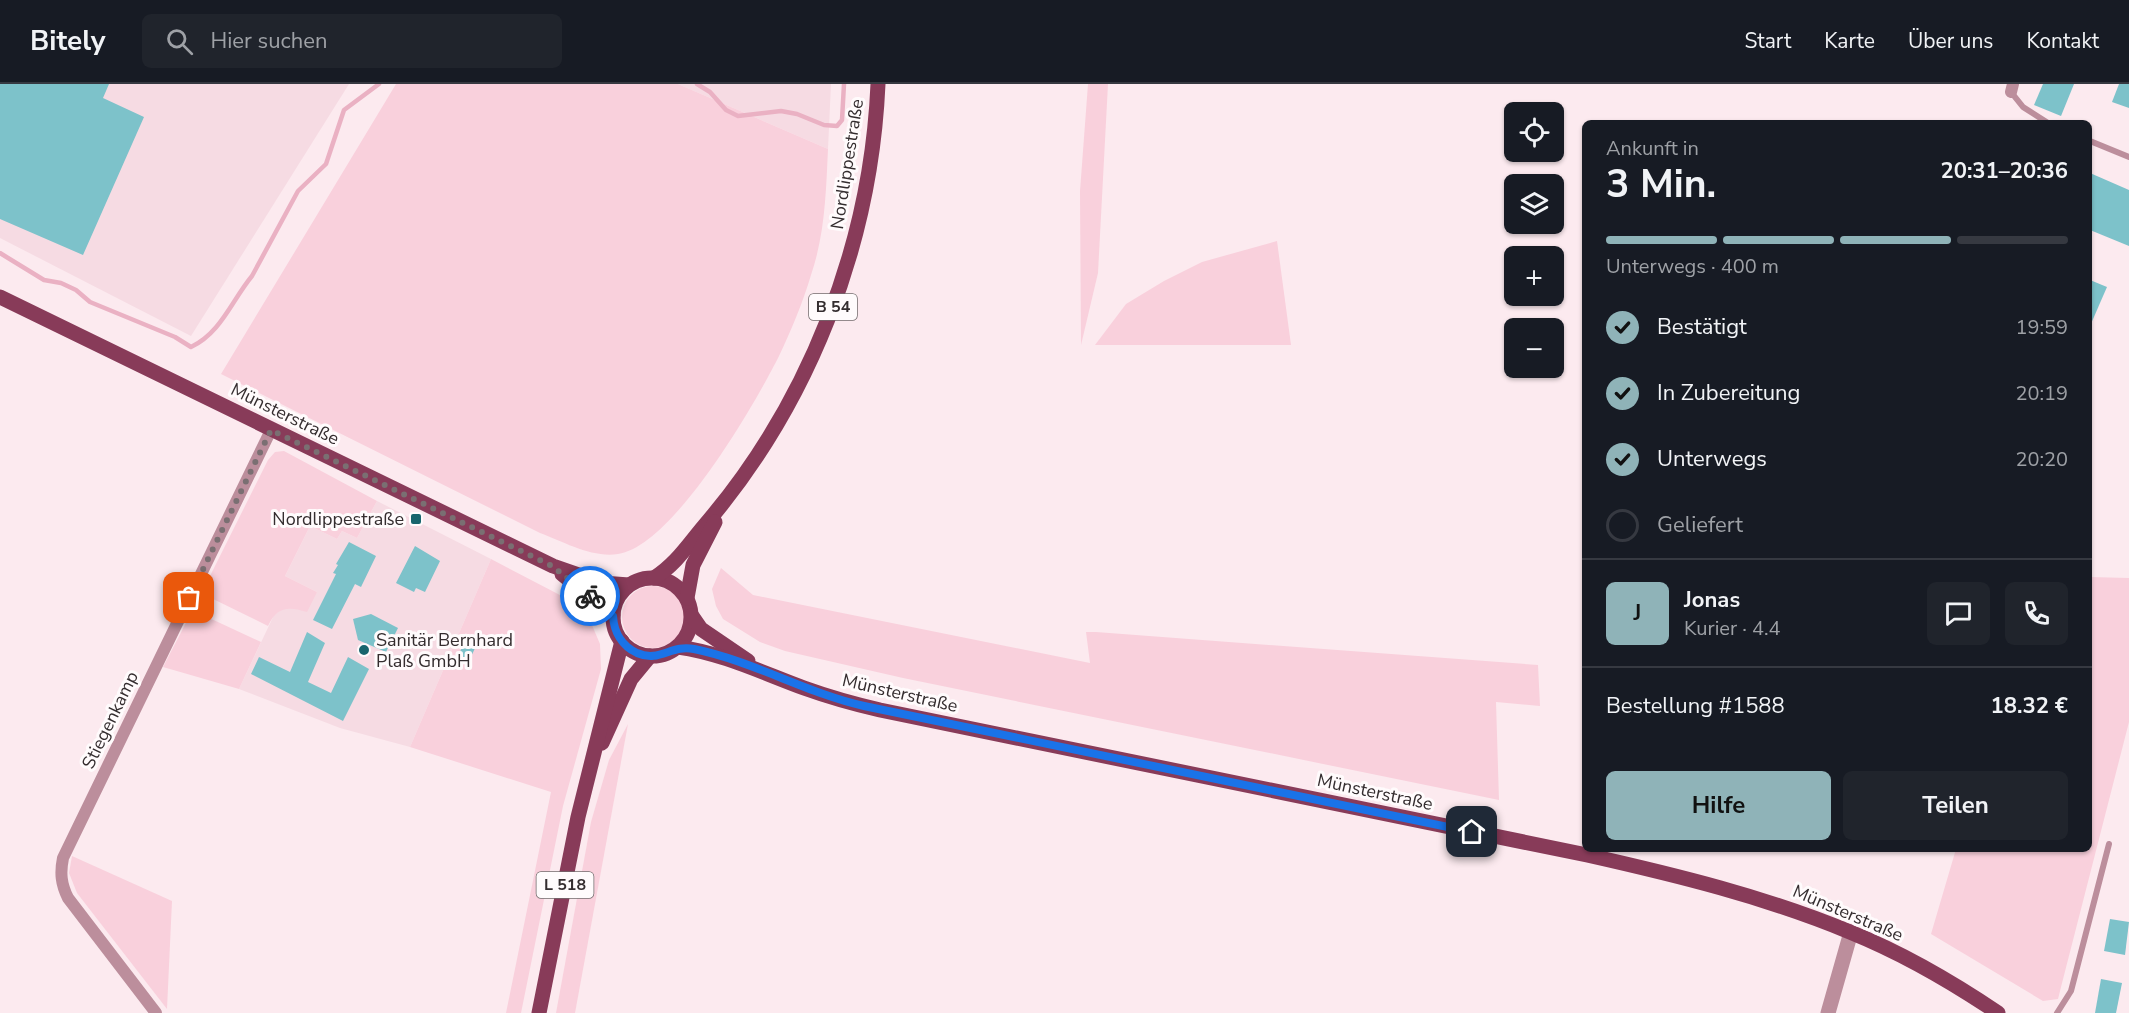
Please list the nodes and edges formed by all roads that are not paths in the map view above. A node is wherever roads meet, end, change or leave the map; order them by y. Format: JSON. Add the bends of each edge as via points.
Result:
{"nodes":[{"id":1,"x":878,"y":84,"type":"edge"},
{"id":2,"x":2012,"y":88,"type":"edge"},
{"id":3,"x":2043,"y":120,"type":"edge"},
{"id":4,"x":2092,"y":142,"type":"edge"},
{"id":5,"x":2129,"y":158,"type":"edge"},
{"id":6,"x":0,"y":297,"type":"edge"},
{"id":7,"x":271,"y":430,"type":"junction"},
{"id":8,"x":722,"y":506,"type":"junction"},
{"id":9,"x":552,"y":566,"type":"junction"},
{"id":10,"x":654,"y":578,"type":"junction"},
{"id":11,"x":629,"y":585,"type":"junction"},
{"id":12,"x":687,"y":598,"type":"junction"},
{"id":13,"x":613,"y":616,"type":"junction"},
{"id":14,"x":692,"y":616,"type":"junction"},
{"id":15,"x":622,"y":642,"type":"junction"},
{"id":16,"x":678,"y":647,"type":"junction"},
{"id":17,"x":650,"y":656,"type":"junction"},
{"id":18,"x":760,"y":669,"type":"junction"},
{"id":19,"x":594,"y":759,"type":"junction"},
{"id":20,"x":2109,"y":844,"type":"dead end"},
{"id":21,"x":1851,"y":932,"type":"junction"},
{"id":22,"x":156,"y":1013,"type":"edge"},
{"id":23,"x":539,"y":1013,"type":"edge"},
{"id":24,"x":1828,"y":1013,"type":"edge"},
{"id":25,"x":1998,"y":1013,"type":"edge"},
{"id":26,"x":2057,"y":1013,"type":"edge"}],
"edges":[{"from":1,"to":8,"type":"main road","name":"Nordlippestraße","number":"B 54","via":[[870,168],[856,236],[829,318],[790,404]]},
{"from":2,"to":3,"type":"lane","via":[[2023,107]]},
{"from":4,"to":5,"type":"lane"},
{"from":6,"to":7,"type":"main road","name":"Münsterstraße"},
{"from":7,"to":9,"type":"main road","name":"Münsterstraße"},
{"from":7,"to":22,"type":"street","name":"Stiegenkamp","via":[[63,858],[60,872],[68,898]]},
{"from":8,"to":10,"type":"main road","name":"Nordlippestraße","number":"B 54","via":[[680,558]]},
{"from":8,"to":12,"type":"main road","name":"Nordlippestraße","number":"B 54","via":[[693,565]]},
{"from":9,"to":11,"type":"main road","name":"Münsterstraße","via":[[602,583]]},
{"from":9,"to":13,"type":"main road","name":"Münsterstraße"},
{"from":10,"to":11,"type":"main road"},
{"from":10,"to":12,"type":"main road","via":[[674,584]]},
{"from":11,"to":13,"type":"main road","via":[[617,599]]},
{"from":12,"to":14,"type":"main road"},
{"from":13,"to":15,"type":"main road"},
{"from":14,"to":16,"type":"main road","via":[[690,628]]},
{"from":14,"to":18,"type":"main road","name":"Münsterstraße","via":[[701,629]]},
{"from":15,"to":17,"type":"main road","via":[[639,654]]},
{"from":15,"to":19,"type":"main road","number":"L 518"},
{"from":16,"to":17,"type":"main road"},
{"from":16,"to":18,"type":"main road","name":"Münsterstraße"},
{"from":17,"to":19,"type":"main road","number":"L 518","via":[[631,680]]},
{"from":18,"to":21,"type":"main road","name":"Münsterstraße","via":[[804,688],[870,708],[1632,865],[1773,903]]},
{"from":19,"to":23,"type":"main road","number":"L 518","via":[[578,817]]},
{"from":20,"to":26,"type":"lane","via":[[2072,991]]},
{"from":21,"to":24,"type":"street"},
{"from":21,"to":25,"type":"main road","name":"Münsterstraße"}]}
